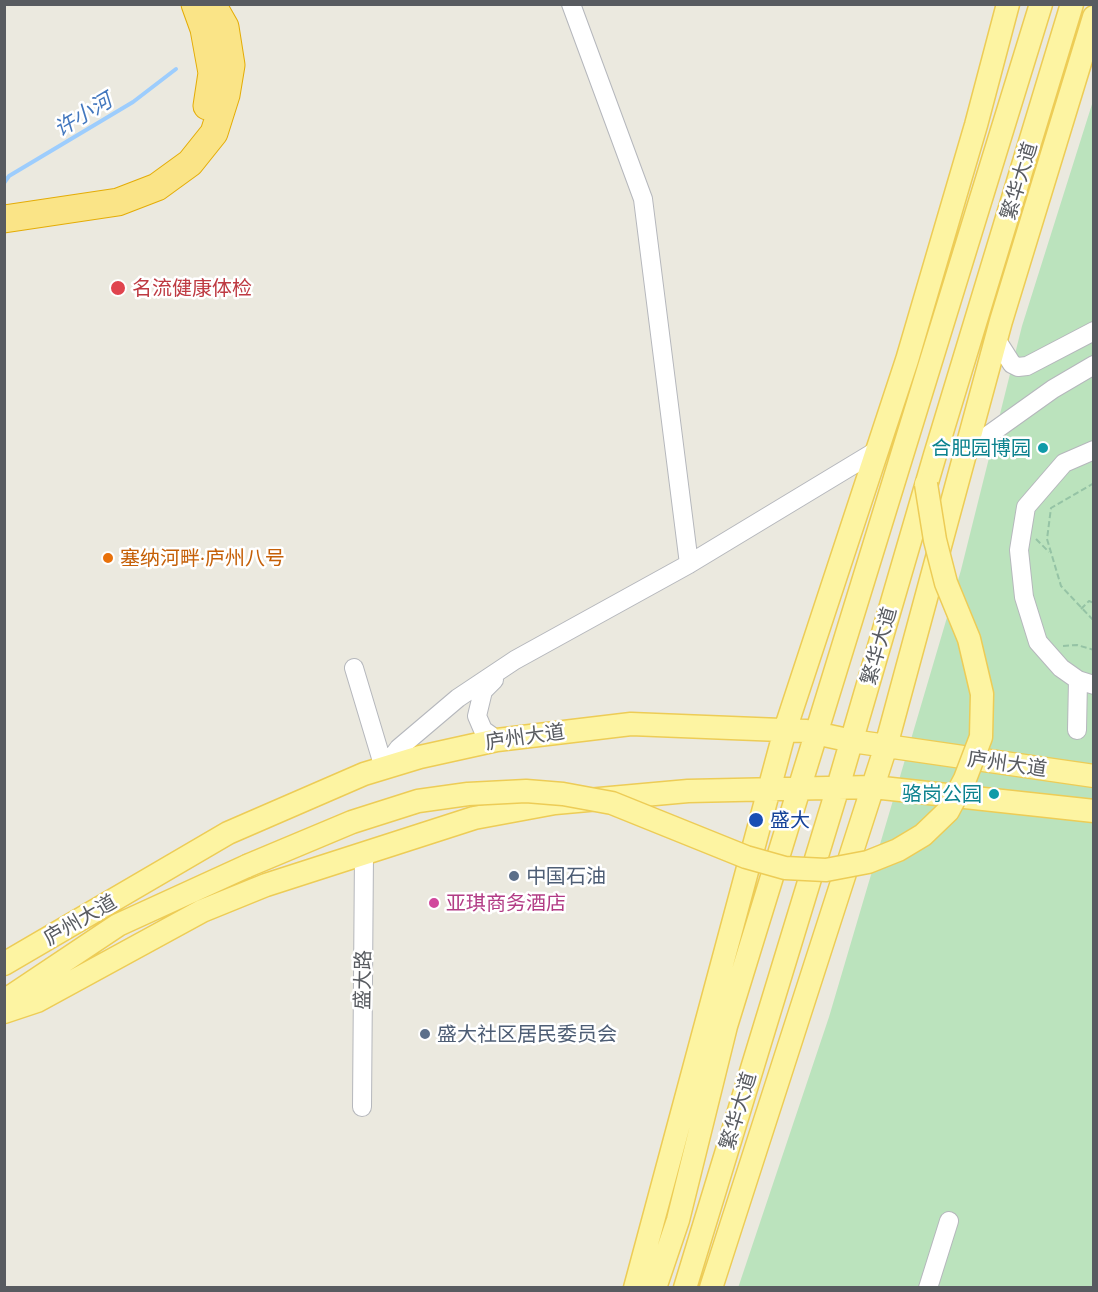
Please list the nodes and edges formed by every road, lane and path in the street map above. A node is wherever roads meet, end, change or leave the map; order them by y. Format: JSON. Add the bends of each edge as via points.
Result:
{"nodes":[{"id":1,"x":195,"y":4,"type":"edge"},
{"id":2,"x":212,"y":4,"type":"edge"},
{"id":3,"x":571,"y":4,"type":"edge"},
{"id":4,"x":1008,"y":4,"type":"edge"},
{"id":5,"x":1019,"y":4,"type":"edge"},
{"id":6,"x":1041,"y":4,"type":"edge"},
{"id":7,"x":1072,"y":4,"type":"edge"},
{"id":8,"x":1087,"y":4,"type":"edge"},
{"id":9,"x":1094,"y":17,"type":"edge"},
{"id":10,"x":1058,"y":53,"type":"junction"},
{"id":11,"x":976,"y":125,"type":"junction"},
{"id":12,"x":4,"y":203,"type":"edge"},
{"id":13,"x":4,"y":219,"type":"edge"},
{"id":14,"x":1094,"y":331,"type":"edge"},
{"id":15,"x":996,"y":339,"type":"junction"},
{"id":16,"x":1094,"y":365,"type":"edge"},
{"id":17,"x":1094,"y":450,"type":"edge"},
{"id":18,"x":876,"y":451,"type":"junction"},
{"id":19,"x":966,"y":452,"type":"junction"},
{"id":20,"x":1094,"y":483,"type":"edge"},
{"id":21,"x":926,"y":484,"type":"junction"},
{"id":22,"x":690,"y":564,"type":"junction"},
{"id":23,"x":1094,"y":603,"type":"edge"},
{"id":24,"x":1081,"y":609,"type":"junction"},
{"id":25,"x":1094,"y":621,"type":"edge"},
{"id":26,"x":1042,"y":647,"type":"junction"},
{"id":27,"x":1094,"y":650,"type":"edge"},
{"id":28,"x":515,"y":660,"type":"junction"},
{"id":29,"x":354,"y":668,"type":"dead end"},
{"id":30,"x":1086,"y":683,"type":"edge"},
{"id":31,"x":785,"y":730,"type":"junction"},
{"id":32,"x":1077,"y":730,"type":"dead end"},
{"id":33,"x":816,"y":733,"type":"junction"},
{"id":34,"x":497,"y":740,"type":"junction"},
{"id":35,"x":852,"y":741,"type":"junction"},
{"id":36,"x":886,"y":746,"type":"junction"},
{"id":37,"x":384,"y":768,"type":"junction"},
{"id":38,"x":1094,"y":776,"type":"edge"},
{"id":39,"x":770,"y":787,"type":"junction"},
{"id":40,"x":800,"y":787,"type":"junction"},
{"id":41,"x":838,"y":787,"type":"junction"},
{"id":42,"x":873,"y":787,"type":"junction"},
{"id":43,"x":1094,"y":811,"type":"edge"},
{"id":44,"x":364,"y":853,"type":"junction"},
{"id":45,"x":4,"y":964,"type":"edge"},
{"id":46,"x":4,"y":1000,"type":"edge"},
{"id":47,"x":4,"y":1012,"type":"edge"},
{"id":48,"x":362,"y":1107,"type":"dead end"},
{"id":49,"x":949,"y":1221,"type":"dead end"},
{"id":50,"x":635,"y":1287,"type":"edge"},
{"id":51,"x":655,"y":1287,"type":"edge"},
{"id":52,"x":685,"y":1287,"type":"edge"},
{"id":53,"x":711,"y":1287,"type":"edge"},
{"id":54,"x":928,"y":1287,"type":"edge"}],
"edges":[{"from":1,"to":12,"type":"highway","via":[[212,73],[206,109],[185,145],[161,165],[129,183]]},
{"from":2,"to":13,"type":"highway","via":[[225,27],[231,65],[214,133],[190,163],[157,187],[117,202]]},
{"from":3,"to":22,"type":"street","via":[[643,199]]},
{"from":4,"to":11,"type":"main road"},
{"from":5,"to":11,"type":"main road"},
{"from":6,"to":33,"type":"main road","name":"繁华大道"},
{"from":7,"to":10,"type":"main road","name":"繁华大道"},
{"from":8,"to":10,"type":"main road"},
{"from":9,"to":15,"type":"main road"},
{"from":10,"to":21,"type":"main road","name":"繁华大道"},
{"from":11,"to":18,"type":"main road"},
{"from":14,"to":15,"type":"street","via":[[1018,367]]},
{"from":15,"to":19,"type":"main road"},
{"from":16,"to":19,"type":"street","via":[[1053,389]]},
{"from":17,"to":26,"type":"street","via":[[1064,463],[1026,507],[1019,550],[1024,597]]},
{"from":18,"to":22,"type":"street"},
{"from":18,"to":31,"type":"main road"},
{"from":19,"to":36,"type":"main road"},
{"from":20,"to":24,"type":"path","via":[[1051,508],[1047,539],[1061,586]]},
{"from":21,"to":35,"type":"main road","name":"繁华大道"},
{"from":21,"to":46,"type":"main road","bridge":true,"via":[[946,583],[969,639],[982,694],[981,736],[948,811],[923,835],[898,850],[868,862],[826,870],[785,868],[746,857],[612,803],[563,794],[526,791],[418,801],[352,822],[118,925]]},
{"from":22,"to":28,"type":"street"},
{"from":23,"to":24,"type":"path","via":[[1089,601]]},
{"from":24,"to":25,"type":"path"},
{"from":26,"to":27,"type":"path","via":[[1077,645]]},
{"from":26,"to":30,"type":"street","via":[[1061,668]]},
{"from":28,"to":34,"type":"street","via":[[478,701],[477,716],[483,730]]},
{"from":28,"to":37,"type":"street","via":[[442,711],[399,748]]},
{"from":29,"to":37,"type":"street"},
{"from":30,"to":32,"type":"street"},
{"from":31,"to":33,"type":"main road","name":"庐州大道"},
{"from":31,"to":34,"type":"main road","name":"庐州大道","via":[[631,724]]},
{"from":31,"to":39,"type":"main road"},
{"from":33,"to":35,"type":"main road","name":"庐州大道"},
{"from":33,"to":40,"type":"main road","name":"繁华大道"},
{"from":34,"to":37,"type":"main road","name":"庐州大道"},
{"from":35,"to":36,"type":"main road","name":"庐州大道"},
{"from":35,"to":41,"type":"main road","name":"繁华大道"},
{"from":36,"to":38,"type":"main road","name":"庐州大道"},
{"from":36,"to":42,"type":"main road"},
{"from":37,"to":45,"type":"main road","name":"庐州大道","via":[[228,833]]},
{"from":39,"to":40,"type":"main road","name":"庐州大道"},
{"from":39,"to":44,"type":"main road","name":"庐州大道","via":[[555,803],[474,818]]},
{"from":39,"to":50,"type":"main road"},
{"from":40,"to":41,"type":"main road","name":"庐州大道"},
{"from":40,"to":51,"type":"main road","name":"繁华大道","via":[[726,1026],[678,1220]]},
{"from":41,"to":42,"type":"main road","name":"庐州大道"},
{"from":41,"to":52,"type":"main road","name":"繁华大道"},
{"from":42,"to":43,"type":"main road","name":"庐州大道"},
{"from":42,"to":53,"type":"main road"},
{"from":44,"to":47,"type":"main road","name":"庐州大道","via":[[202,911],[37,1001]]},
{"from":44,"to":48,"type":"street","name":"盛大路"},
{"from":49,"to":54,"type":"street"}]}
